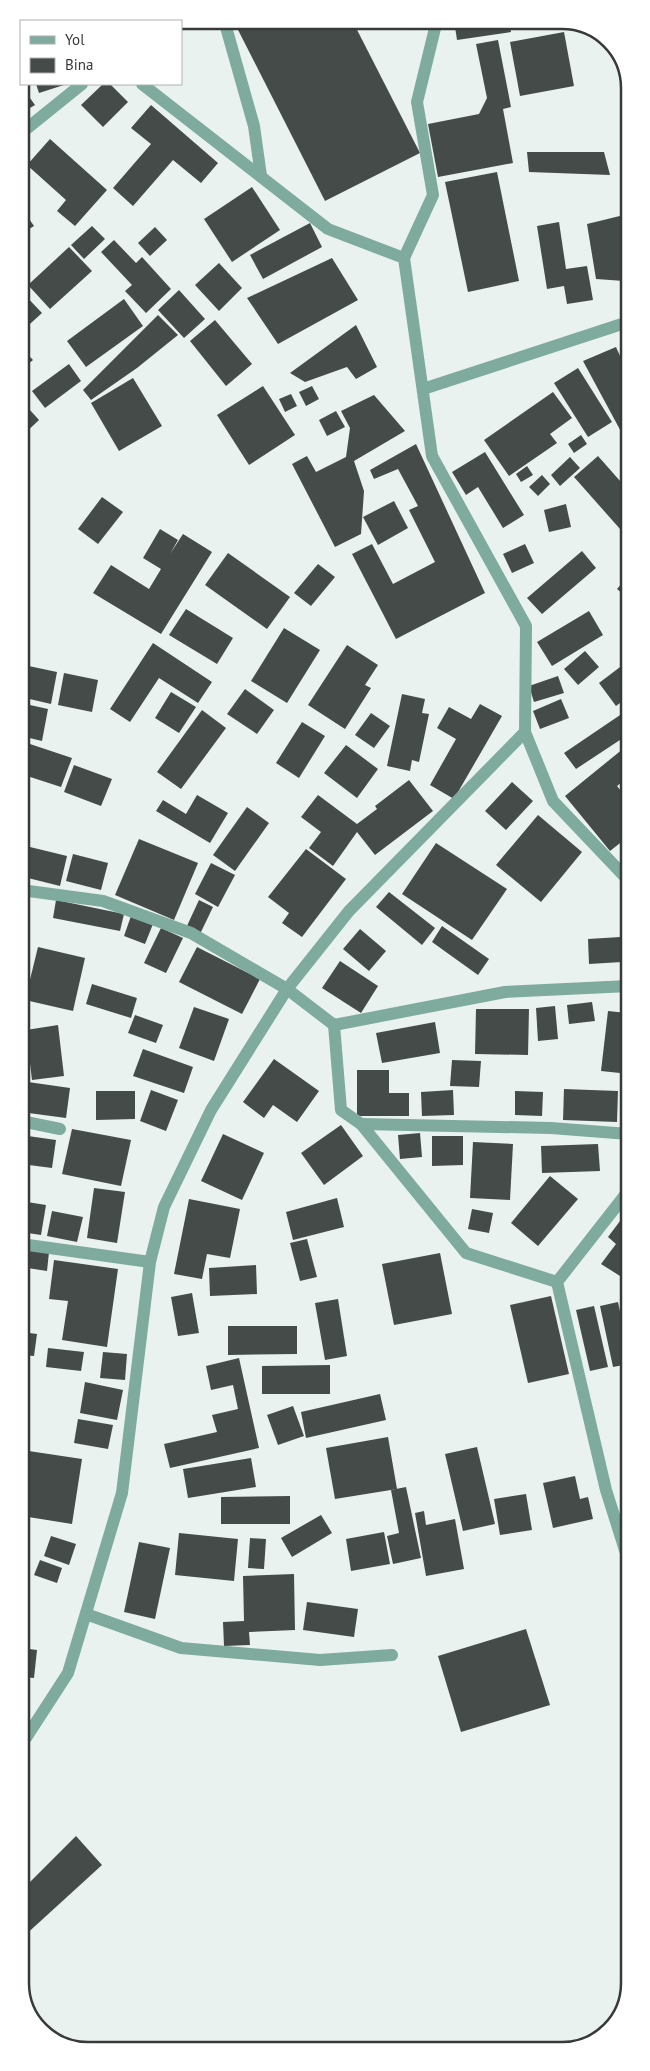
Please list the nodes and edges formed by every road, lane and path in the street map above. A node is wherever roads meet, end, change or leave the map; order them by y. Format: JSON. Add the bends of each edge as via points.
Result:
{"nodes":[{"id":1,"x":227,"y":29,"type":"edge"},
{"id":2,"x":435,"y":29,"type":"edge"},
{"id":3,"x":81,"y":85,"type":"edge"},
{"id":4,"x":143,"y":85,"type":"edge"},
{"id":5,"x":29,"y":127,"type":"edge"},
{"id":6,"x":261,"y":176,"type":"junction"},
{"id":7,"x":404,"y":258,"type":"junction"},
{"id":8,"x":621,"y":324,"type":"edge"},
{"id":9,"x":423,"y":388,"type":"junction"},
{"id":10,"x":525,"y":732,"type":"junction"},
{"id":11,"x":621,"y":873,"type":"edge"},
{"id":12,"x":29,"y":891,"type":"edge"},
{"id":13,"x":621,"y":986,"type":"edge"},
{"id":14,"x":287,"y":989,"type":"junction"},
{"id":15,"x":334,"y":1025,"type":"junction"},
{"id":16,"x":29,"y":1122,"type":"edge"},
{"id":17,"x":361,"y":1124,"type":"junction"},
{"id":18,"x":60,"y":1128,"type":"dead end"},
{"id":19,"x":621,"y":1133,"type":"edge"},
{"id":20,"x":621,"y":1200,"type":"edge"},
{"id":21,"x":29,"y":1245,"type":"edge"},
{"id":22,"x":150,"y":1262,"type":"junction"},
{"id":23,"x":557,"y":1282,"type":"junction"},
{"id":24,"x":621,"y":1538,"type":"edge"},
{"id":25,"x":86,"y":1614,"type":"junction"},
{"id":26,"x":392,"y":1655,"type":"dead end"},
{"id":27,"x":29,"y":1733,"type":"edge"}],
"edges":[{"from":1,"to":6,"type":"street","via":[[254,126]]},
{"from":2,"to":7,"type":"street","via":[[417,102],[433,195]]},
{"from":3,"to":5,"type":"street"},
{"from":4,"to":6,"type":"street"},
{"from":6,"to":7,"type":"street","via":[[328,229]]},
{"from":7,"to":9,"type":"street"},
{"from":8,"to":9,"type":"street"},
{"from":9,"to":10,"type":"street","via":[[432,456],[526,626]]},
{"from":10,"to":11,"type":"street","via":[[553,801]]},
{"from":10,"to":14,"type":"street","via":[[349,911]]},
{"from":12,"to":14,"type":"street","via":[[103,901],[192,933]]},
{"from":13,"to":15,"type":"street","via":[[505,992]]},
{"from":14,"to":15,"type":"street"},
{"from":14,"to":22,"type":"street","via":[[211,1110],[164,1207]]},
{"from":15,"to":17,"type":"street","via":[[342,1110]]},
{"from":16,"to":18,"type":"street"},
{"from":17,"to":19,"type":"street","via":[[551,1128]]},
{"from":17,"to":23,"type":"street","via":[[466,1254]]},
{"from":20,"to":23,"type":"street"},
{"from":21,"to":22,"type":"street"},
{"from":22,"to":25,"type":"street","via":[[122,1493]]},
{"from":23,"to":24,"type":"street","via":[[606,1490]]},
{"from":25,"to":26,"type":"street","via":[[181,1648],[320,1660]]},
{"from":25,"to":27,"type":"street","via":[[68,1674]]}]}
